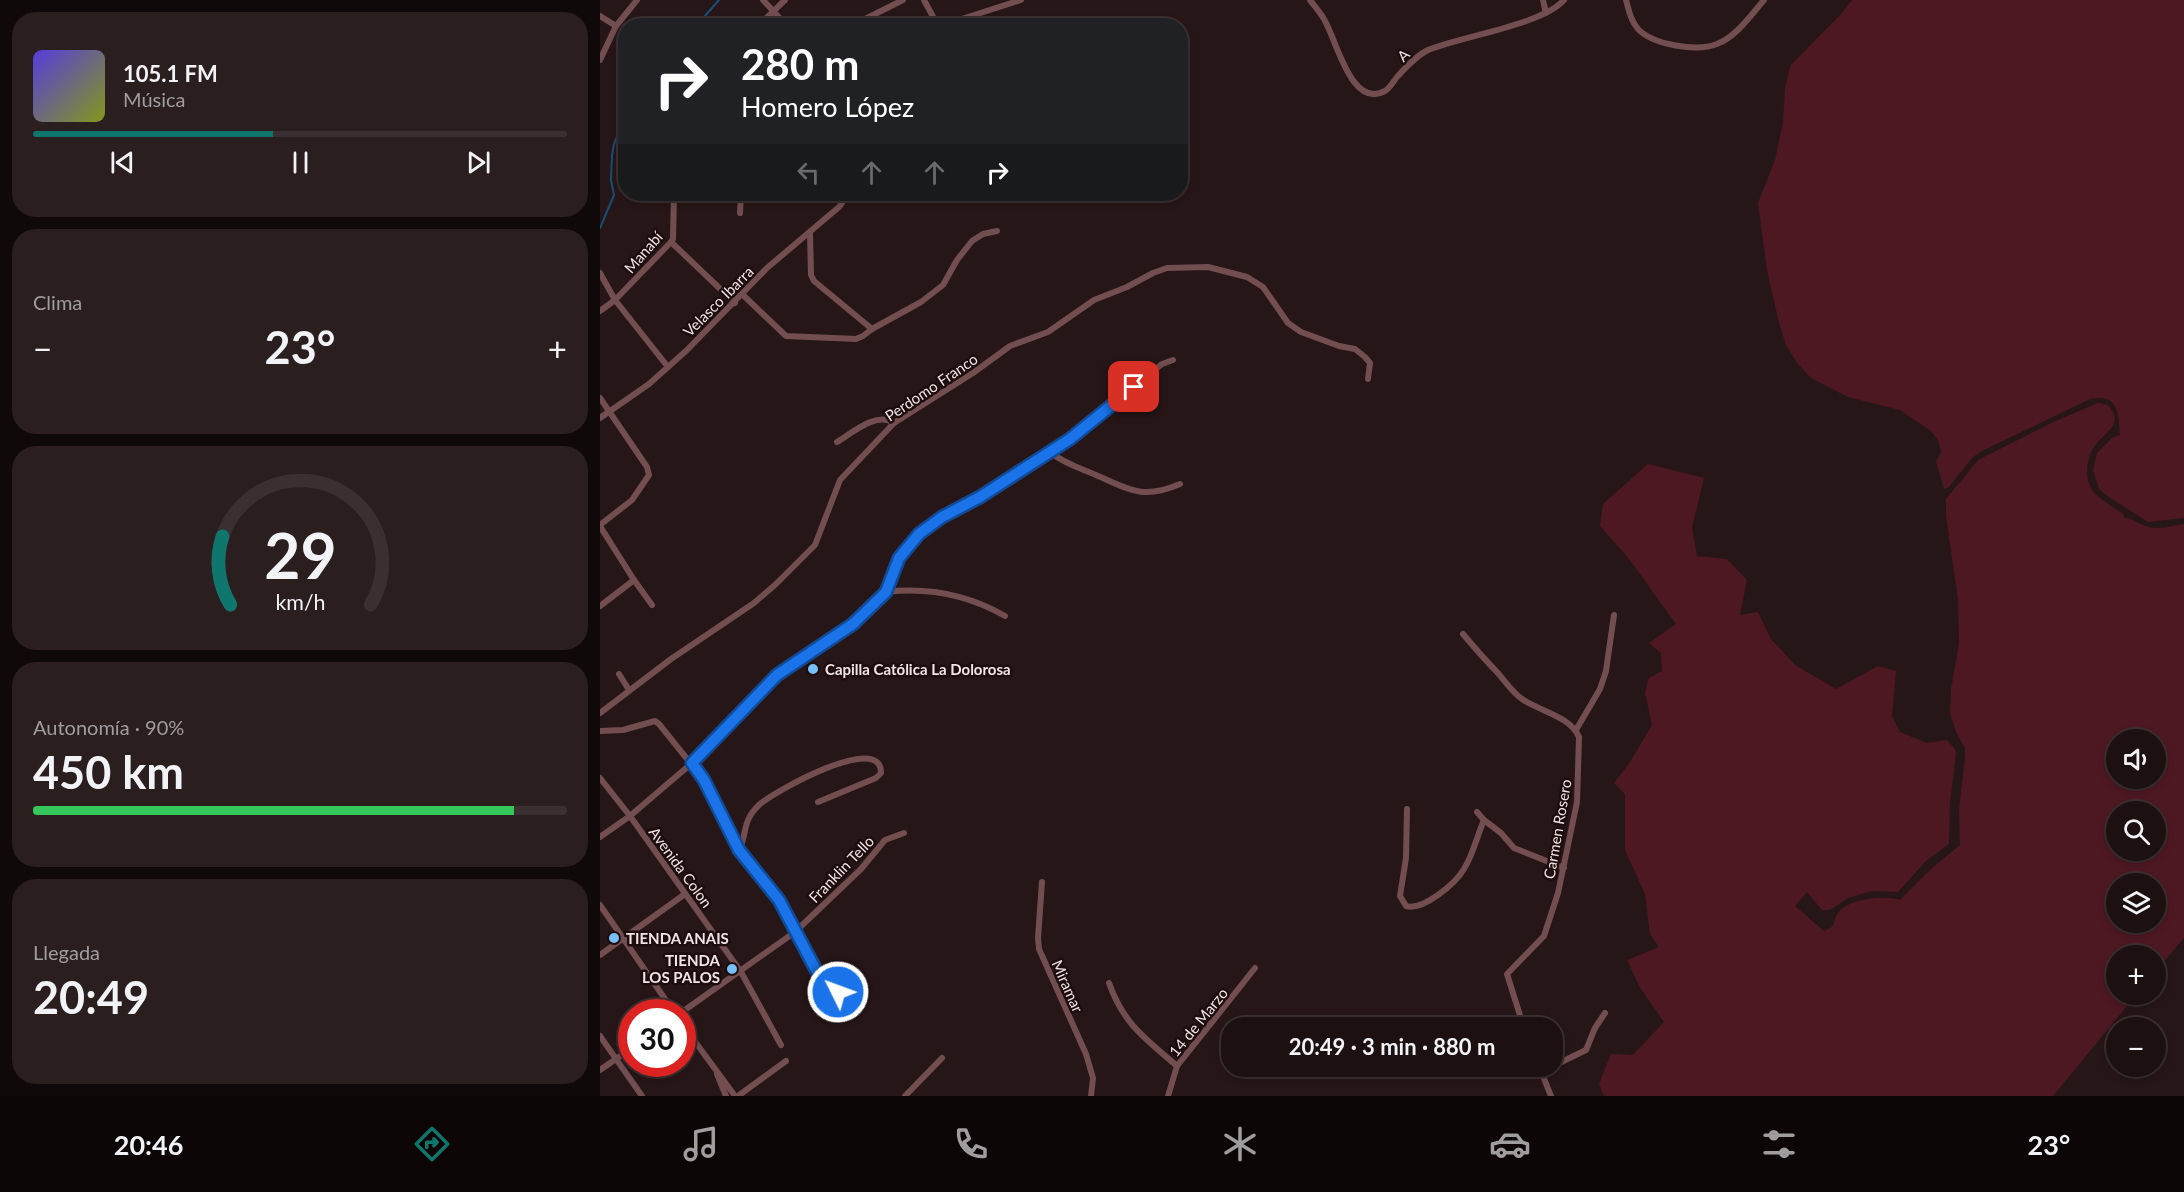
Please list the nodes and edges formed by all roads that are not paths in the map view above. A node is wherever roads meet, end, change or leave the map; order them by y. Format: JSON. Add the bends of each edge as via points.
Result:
{"nodes":[{"id":1,"x":637,"y":0,"type":"edge"},
{"id":2,"x":763,"y":0,"type":"edge"},
{"id":3,"x":785,"y":0,"type":"edge"},
{"id":4,"x":903,"y":0,"type":"edge"},
{"id":5,"x":924,"y":0,"type":"edge"},
{"id":6,"x":1021,"y":0,"type":"edge"},
{"id":7,"x":1310,"y":0,"type":"edge"},
{"id":8,"x":1543,"y":0,"type":"edge"},
{"id":9,"x":1564,"y":0,"type":"edge"},
{"id":10,"x":1626,"y":0,"type":"edge"},
{"id":11,"x":1764,"y":0,"type":"edge"},
{"id":12,"x":773,"y":10,"type":"junction"},
{"id":13,"x":1546,"y":14,"type":"junction"},
{"id":14,"x":600,"y":16,"type":"edge"},
{"id":15,"x":622,"y":18,"type":"edge"},
{"id":16,"x":766,"y":18,"type":"edge"},
{"id":17,"x":780,"y":18,"type":"edge"},
{"id":18,"x":866,"y":18,"type":"edge"},
{"id":19,"x":934,"y":18,"type":"edge"},
{"id":20,"x":964,"y":18,"type":"edge"},
{"id":21,"x":618,"y":24,"type":"edge"},
{"id":22,"x":616,"y":26,"type":"junction"},
{"id":23,"x":600,"y":60,"type":"edge"},
{"id":24,"x":674,"y":201,"type":"edge"},
{"id":25,"x":741,"y":201,"type":"edge"},
{"id":26,"x":843,"y":201,"type":"edge"},
{"id":27,"x":740,"y":213,"type":"dead end"},
{"id":28,"x":997,"y":231,"type":"dead end"},
{"id":29,"x":810,"y":232,"type":"junction"},
{"id":30,"x":671,"y":242,"type":"junction"},
{"id":31,"x":600,"y":273,"type":"edge"},
{"id":32,"x":743,"y":295,"type":"junction"},
{"id":33,"x":615,"y":300,"type":"junction"},
{"id":34,"x":735,"y":303,"type":"junction"},
{"id":35,"x":600,"y":311,"type":"edge"},
{"id":36,"x":872,"y":329,"type":"junction"},
{"id":37,"x":1173,"y":360,"type":"dead end"},
{"id":38,"x":668,"y":367,"type":"junction"},
{"id":39,"x":1368,"y":379,"type":"dead end"},
{"id":40,"x":600,"y":398,"type":"edge"},
{"id":41,"x":609,"y":411,"type":"junction"},
{"id":42,"x":600,"y":418,"type":"edge"},
{"id":43,"x":894,"y":423,"type":"junction"},
{"id":44,"x":837,"y":442,"type":"dead end"},
{"id":45,"x":1050,"y":452,"type":"junction"},
{"id":46,"x":1180,"y":484,"type":"dead end"},
{"id":47,"x":600,"y":525,"type":"edge"},
{"id":48,"x":634,"y":580,"type":"junction"},
{"id":49,"x":886,"y":592,"type":"junction"},
{"id":50,"x":601,"y":603,"type":"edge"},
{"id":51,"x":652,"y":605,"type":"dead end"},
{"id":52,"x":1614,"y":615,"type":"dead end"},
{"id":53,"x":1005,"y":616,"type":"dead end"},
{"id":54,"x":1463,"y":634,"type":"dead end"},
{"id":55,"x":619,"y":674,"type":"dead end"},
{"id":56,"x":629,"y":690,"type":"junction"},
{"id":57,"x":600,"y":713,"type":"edge"},
{"id":58,"x":1576,"y":730,"type":"junction"},
{"id":59,"x":600,"y":731,"type":"edge"},
{"id":60,"x":692,"y":763,"type":"junction"},
{"id":61,"x":600,"y":778,"type":"edge"},
{"id":62,"x":818,"y":801,"type":"dead end"},
{"id":63,"x":1407,"y":809,"type":"dead end"},
{"id":64,"x":1477,"y":812,"type":"dead end"},
{"id":65,"x":630,"y":816,"type":"junction"},
{"id":66,"x":1484,"y":820,"type":"junction"},
{"id":67,"x":904,"y":833,"type":"dead end"},
{"id":68,"x":600,"y":837,"type":"edge"},
{"id":69,"x":739,"y":850,"type":"junction"},
{"id":70,"x":1564,"y":868,"type":"junction"},
{"id":71,"x":1042,"y":882,"type":"dead end"},
{"id":72,"x":685,"y":894,"type":"junction"},
{"id":73,"x":600,"y":905,"type":"edge"},
{"id":74,"x":795,"y":932,"type":"junction"},
{"id":75,"x":623,"y":938,"type":"junction"},
{"id":76,"x":600,"y":955,"type":"edge"},
{"id":77,"x":1256,"y":968,"type":"dead end"},
{"id":78,"x":741,"y":972,"type":"junction"},
{"id":79,"x":1109,"y":983,"type":"dead end"},
{"id":80,"x":838,"y":992,"type":"dead end"},
{"id":81,"x":665,"y":999,"type":"edge"},
{"id":82,"x":696,"y":1003,"type":"edge"},
{"id":83,"x":1605,"y":1013,"type":"dead end"},
{"id":84,"x":1521,"y":1017,"type":"edge"},
{"id":85,"x":600,"y":1036,"type":"edge"},
{"id":86,"x":696,"y":1043,"type":"edge"},
{"id":87,"x":781,"y":1045,"type":"dead end"},
{"id":88,"x":942,"y":1058,"type":"dead end"},
{"id":89,"x":616,"y":1059,"type":"junction"},
{"id":90,"x":1563,"y":1060,"type":"edge"},
{"id":91,"x":786,"y":1061,"type":"dead end"},
{"id":92,"x":1177,"y":1066,"type":"junction"},
{"id":93,"x":600,"y":1070,"type":"edge"},
{"id":94,"x":716,"y":1070,"type":"junction"},
{"id":95,"x":1543,"y":1077,"type":"edge"},
{"id":96,"x":642,"y":1096,"type":"edge"},
{"id":97,"x":726,"y":1096,"type":"edge"},
{"id":98,"x":737,"y":1096,"type":"edge"},
{"id":99,"x":905,"y":1096,"type":"edge"},
{"id":100,"x":1091,"y":1096,"type":"edge"},
{"id":101,"x":1168,"y":1096,"type":"edge"},
{"id":102,"x":1551,"y":1096,"type":"edge"}],
"edges":[{"from":1,"to":15,"type":"street"},
{"from":2,"to":12,"type":"street"},
{"from":3,"to":12,"type":"street"},
{"from":4,"to":18,"type":"street"},
{"from":5,"to":19,"type":"street"},
{"from":6,"to":20,"type":"street"},
{"from":7,"to":13,"type":"street","name":"A","via":[[1325,21],[1349,76],[1372,94],[1389,88],[1428,50]]},
{"from":8,"to":13,"type":"street"},
{"from":9,"to":13,"type":"street","name":"A"},
{"from":10,"to":11,"type":"street","via":[[1632,21],[1652,39],[1702,48],[1728,38]]},
{"from":12,"to":16,"type":"street"},
{"from":12,"to":17,"type":"street"},
{"from":14,"to":22,"type":"street"},
{"from":21,"to":22,"type":"street"},
{"from":22,"to":23,"type":"street"},
{"from":24,"to":30,"type":"street","name":"Manabí"},
{"from":25,"to":27,"type":"street"},
{"from":26,"to":29,"type":"street","name":"Velasco Ibarra"},
{"from":28,"to":36,"type":"street","via":[[972,241],[944,285]]},
{"from":29,"to":32,"type":"street","name":"Velasco Ibarra","via":[[767,268]]},
{"from":29,"to":36,"type":"street","via":[[810,275]]},
{"from":30,"to":33,"type":"street","name":"Manabí"},
{"from":30,"to":34,"type":"street"},
{"from":31,"to":33,"type":"street"},
{"from":32,"to":34,"type":"street","name":"Velasco Ibarra"},
{"from":32,"to":36,"type":"street","via":[[789,337],[856,339]]},
{"from":33,"to":35,"type":"street","name":"Manabí"},
{"from":33,"to":38,"type":"street"},
{"from":34,"to":38,"type":"street","name":"Velasco Ibarra"},
{"from":37,"to":45,"type":"street","via":[[1162,364]]},
{"from":38,"to":41,"type":"street","name":"Velasco Ibarra"},
{"from":39,"to":43,"type":"street","name":"Perdomo Franco","via":[[1370,363],[1365,357],[1301,332],[1288,323],[1263,287],[1247,277],[1208,267],[1167,268],[1094,300],[1048,332],[1010,346]]},
{"from":40,"to":41,"type":"street"},
{"from":41,"to":42,"type":"street","name":"Velasco Ibarra"},
{"from":41,"to":47,"type":"street","via":[[649,475],[632,500]]},
{"from":43,"to":44,"type":"street","via":[[877,420]]},
{"from":43,"to":56,"type":"street","name":"Perdomo Franco","via":[[840,480],[815,544],[754,603]]},
{"from":45,"to":46,"type":"street","via":[[1121,488],[1148,493]]},
{"from":45,"to":49,"type":"street","via":[[919,534],[899,558]]},
{"from":47,"to":48,"type":"street"},
{"from":48,"to":50,"type":"street"},
{"from":48,"to":51,"type":"street"},
{"from":49,"to":53,"type":"street","via":[[937,593],[973,599]]},
{"from":49,"to":60,"type":"street","via":[[853,624],[777,675]]},
{"from":52,"to":58,"type":"street","via":[[1606,671]]},
{"from":54,"to":58,"type":"street","via":[[1521,698]]},
{"from":55,"to":56,"type":"street"},
{"from":56,"to":57,"type":"street","name":"Perdomo Franco"},
{"from":58,"to":70,"type":"street","name":"Carmen Rosero","via":[[1580,748],[1577,802]]},
{"from":59,"to":60,"type":"street","via":[[623,730],[655,721]]},
{"from":60,"to":65,"type":"street"},
{"from":60,"to":69,"type":"street"},
{"from":61,"to":65,"type":"street","name":"Avenida Colon"},
{"from":62,"to":69,"type":"street","via":[[876,778],[881,773],[880,765],[872,759],[845,761],[761,803],[747,820]]},
{"from":63,"to":66,"type":"street","via":[[1400,896],[1411,908],[1424,904],[1459,876]]},
{"from":64,"to":66,"type":"street"},
{"from":65,"to":68,"type":"street"},
{"from":65,"to":72,"type":"street","name":"Avenida Colon"},
{"from":66,"to":70,"type":"street","via":[[1516,850]]},
{"from":67,"to":74,"type":"street","name":"Franklin Tello","via":[[885,840],[861,869]]},
{"from":69,"to":74,"type":"street","via":[[779,900]]},
{"from":70,"to":84,"type":"street","name":"Carmen Rosero","via":[[1544,936],[1507,974]]},
{"from":71,"to":100,"type":"street","name":"Miramar","via":[[1039,949],[1086,1054],[1093,1078]]},
{"from":72,"to":75,"type":"street"},
{"from":72,"to":78,"type":"street","name":"Avenida Colon"},
{"from":73,"to":75,"type":"street"},
{"from":74,"to":78,"type":"street","name":"Franklin Tello"},
{"from":74,"to":80,"type":"street","via":[[827,987]]},
{"from":75,"to":76,"type":"street"},
{"from":75,"to":81,"type":"street"},
{"from":77,"to":92,"type":"street","name":"14 de Marzo"},
{"from":78,"to":82,"type":"street","name":"Franklin Tello"},
{"from":78,"to":87,"type":"street","name":"Avenida Colon"},
{"from":79,"to":92,"type":"street","via":[[1128,1021]]},
{"from":83,"to":90,"type":"street","via":[[1586,1050]]},
{"from":85,"to":89,"type":"street"},
{"from":86,"to":94,"type":"street"},
{"from":88,"to":99,"type":"street"},
{"from":89,"to":93,"type":"street"},
{"from":89,"to":96,"type":"street"},
{"from":91,"to":98,"type":"street"},
{"from":92,"to":101,"type":"street","name":"14 de Marzo"},
{"from":94,"to":97,"type":"street"},
{"from":94,"to":98,"type":"street"},
{"from":95,"to":102,"type":"street"}]}
